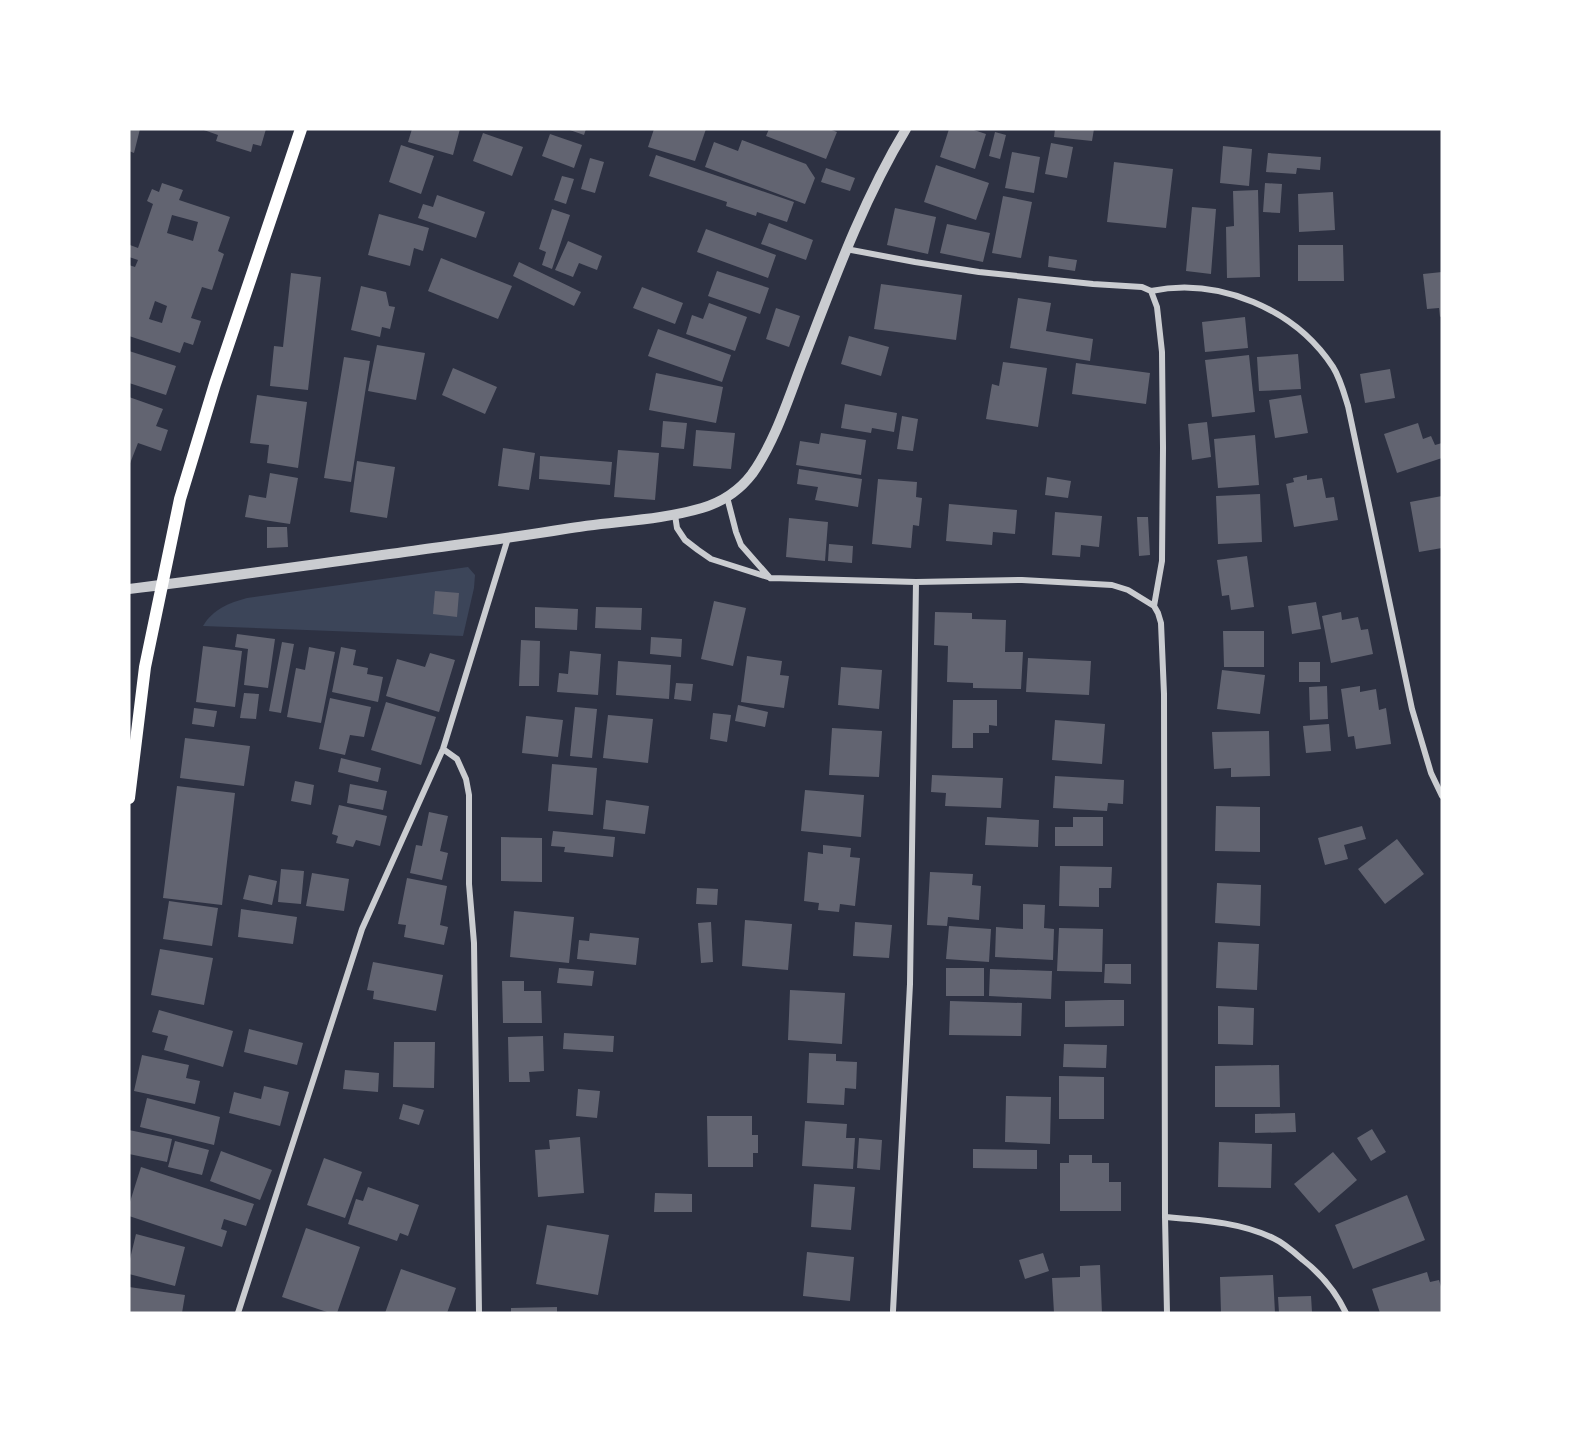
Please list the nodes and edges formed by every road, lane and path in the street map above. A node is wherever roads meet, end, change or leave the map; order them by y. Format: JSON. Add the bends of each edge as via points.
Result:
{"nodes":[{"id":1,"x":301,"y":129,"type":"edge"},
{"id":2,"x":906,"y":129,"type":"edge"},
{"id":3,"x":846,"y":249,"type":"junction"},
{"id":4,"x":1151,"y":291,"type":"junction"},
{"id":5,"x":727,"y":497,"type":"junction"},
{"id":6,"x":675,"y":515,"type":"junction"},
{"id":7,"x":508,"y":538,"type":"junction"},
{"id":8,"x":771,"y":578,"type":"junction"},
{"id":9,"x":916,"y":582,"type":"junction"},
{"id":10,"x":161,"y":585,"type":"junction"},
{"id":11,"x":129,"y":589,"type":"edge"},
{"id":12,"x":1154,"y":606,"type":"junction"},
{"id":13,"x":443,"y":749,"type":"junction"},
{"id":14,"x":1442,"y":796,"type":"edge"},
{"id":15,"x":129,"y":798,"type":"edge"},
{"id":16,"x":1165,"y":1217,"type":"junction"},
{"id":17,"x":893,"y":1311,"type":"dead end"},
{"id":18,"x":238,"y":1313,"type":"edge"},
{"id":19,"x":479,"y":1313,"type":"edge"},
{"id":20,"x":1167,"y":1313,"type":"edge"},
{"id":21,"x":1346,"y":1313,"type":"edge"}],
"edges":[{"from":1,"to":10,"type":"main road","via":[[215,384],[180,499]]},
{"from":2,"to":3,"type":"street"},
{"from":3,"to":4,"type":"street","via":[[979,272]]},
{"from":3,"to":5,"type":"street","via":[[764,456],[741,487]]},
{"from":4,"to":12,"type":"street","via":[[1157,307],[1162,352],[1163,448],[1162,561]]},
{"from":4,"to":14,"type":"street","via":[[1200,288],[1233,294],[1265,307],[1292,324],[1335,369],[1348,406],[1412,709]]},
{"from":5,"to":6,"type":"street"},
{"from":5,"to":8,"type":"street","via":[[741,545]]},
{"from":6,"to":7,"type":"street"},
{"from":6,"to":8,"type":"street","via":[[685,540],[711,559]]},
{"from":7,"to":10,"type":"street"},
{"from":7,"to":13,"type":"street"},
{"from":8,"to":9,"type":"street"},
{"from":9,"to":12,"type":"street","via":[[1022,580],[1112,585]]},
{"from":9,"to":17,"type":"street","via":[[910,984]]},
{"from":10,"to":11,"type":"street"},
{"from":10,"to":15,"type":"main road","via":[[145,667]]},
{"from":12,"to":16,"type":"street","via":[[1161,623],[1164,694]]},
{"from":13,"to":18,"type":"street","via":[[362,928]]},
{"from":13,"to":19,"type":"street","via":[[457,759],[469,795]]},
{"from":16,"to":20,"type":"street"},
{"from":16,"to":21,"type":"street","via":[[1229,1224],[1275,1238],[1314,1268]]}]}
